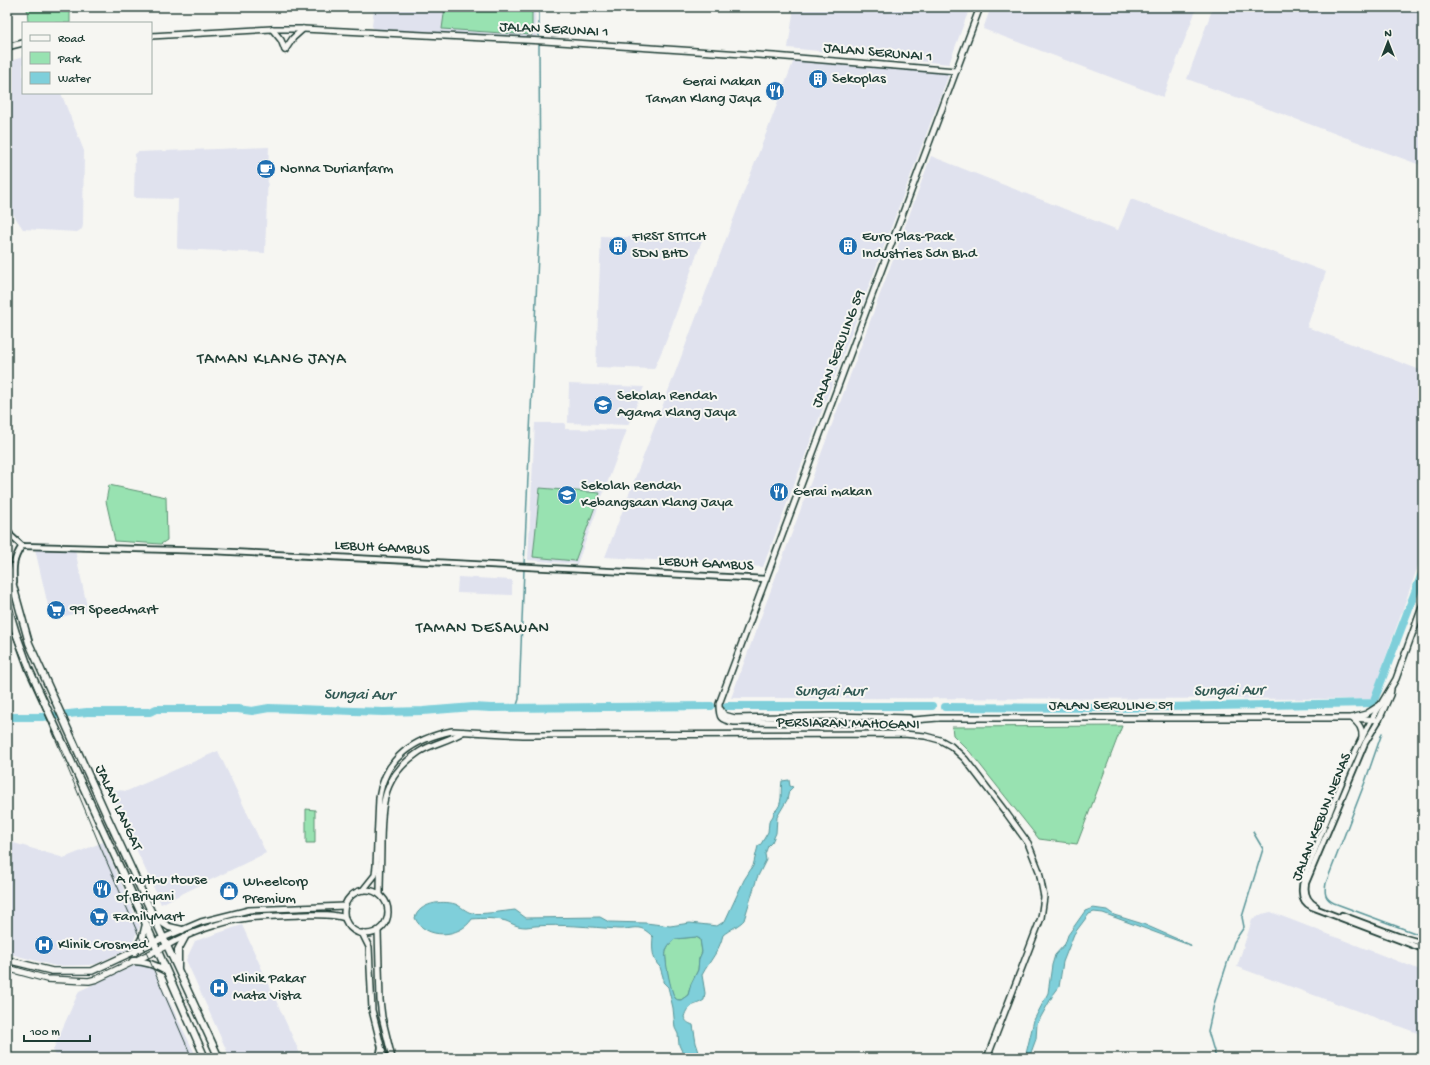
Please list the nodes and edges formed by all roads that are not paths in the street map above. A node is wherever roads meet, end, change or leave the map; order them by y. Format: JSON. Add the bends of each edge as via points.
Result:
{"nodes":[{"id":1,"x":980,"y":7,"type":"edge"},
{"id":2,"x":303,"y":29,"type":"junction"},
{"id":3,"x":272,"y":30,"type":"junction"},
{"id":4,"x":152,"y":36,"type":"edge"},
{"id":5,"x":22,"y":43,"type":"edge"},
{"id":6,"x":7,"y":46,"type":"edge"},
{"id":7,"x":956,"y":71,"type":"junction"},
{"id":8,"x":7,"y":528,"type":"edge"},
{"id":9,"x":22,"y":546,"type":"junction"},
{"id":10,"x":7,"y":564,"type":"edge"},
{"id":11,"x":766,"y":579,"type":"junction"},
{"id":12,"x":15,"y":591,"type":"junction"},
{"id":13,"x":7,"y":604,"type":"edge"},
{"id":14,"x":1423,"y":604,"type":"edge"},
{"id":15,"x":1391,"y":689,"type":"junction"},
{"id":16,"x":1381,"y":705,"type":"junction"},
{"id":17,"x":1352,"y":718,"type":"junction"},
{"id":18,"x":1372,"y":720,"type":"junction"},
{"id":19,"x":1379,"y":720,"type":"junction"},
{"id":20,"x":463,"y":732,"type":"junction"},
{"id":21,"x":1362,"y":738,"type":"junction"},
{"id":22,"x":1320,"y":845,"type":"junction"},
{"id":23,"x":363,"y":890,"type":"junction"},
{"id":24,"x":380,"y":894,"type":"junction"},
{"id":25,"x":345,"y":906,"type":"junction"},
{"id":26,"x":152,"y":914,"type":"junction"},
{"id":27,"x":345,"y":918,"type":"junction"},
{"id":28,"x":146,"y":924,"type":"junction"},
{"id":29,"x":182,"y":930,"type":"junction"},
{"id":30,"x":378,"y":931,"type":"junction"},
{"id":31,"x":362,"y":933,"type":"junction"},
{"id":32,"x":184,"y":937,"type":"junction"},
{"id":33,"x":163,"y":938,"type":"junction"},
{"id":34,"x":154,"y":942,"type":"junction"},
{"id":35,"x":1423,"y":943,"type":"edge"},
{"id":36,"x":166,"y":946,"type":"junction"},
{"id":37,"x":1423,"y":949,"type":"edge"},
{"id":38,"x":157,"y":950,"type":"junction"},
{"id":39,"x":135,"y":952,"type":"junction"},
{"id":40,"x":7,"y":960,"type":"edge"},
{"id":41,"x":133,"y":962,"type":"junction"},
{"id":42,"x":7,"y":968,"type":"edge"},
{"id":43,"x":166,"y":971,"type":"junction"},
{"id":44,"x":18,"y":972,"type":"junction"},
{"id":45,"x":178,"y":972,"type":"junction"},
{"id":46,"x":7,"y":974,"type":"edge"},
{"id":47,"x":381,"y":1048,"type":"junction"},
{"id":48,"x":205,"y":1058,"type":"edge"},
{"id":49,"x":219,"y":1058,"type":"edge"},
{"id":50,"x":379,"y":1058,"type":"edge"},
{"id":51,"x":384,"y":1058,"type":"edge"},
{"id":52,"x":392,"y":1058,"type":"edge"},
{"id":53,"x":987,"y":1058,"type":"edge"}],
"edges":[{"from":1,"to":7,"type":"main road","name":"JALAN SERULING 59"},
{"from":2,"to":3,"type":"main road","name":"JALAN SERUNAI 1"},
{"from":2,"to":3,"type":"main road","via":[[285,50],[281,40]]},
{"from":2,"to":7,"type":"main road","name":"JALAN SERUNAI 1","via":[[766,55]]},
{"from":3,"to":4,"type":"main road","name":"JALAN SERUNAI 1"},
{"from":5,"to":6,"type":"main road"},
{"from":7,"to":11,"type":"main road","name":"JALAN SERULING 59"},
{"from":8,"to":9,"type":"street","via":[[11,536]]},
{"from":9,"to":11,"type":"street","name":"LEBUH GAMBUS","via":[[212,551]]},
{"from":9,"to":12,"type":"street","via":[[14,562]]},
{"from":10,"to":12,"type":"highway","name":"JALAN LANGAT"},
{"from":11,"to":17,"type":"main road","name":"JALAN SERULING 59","via":[[721,699],[719,710],[720,718],[723,720],[878,723],[938,718]]},
{"from":12,"to":26,"type":"highway","name":"JALAN LANGAT","via":[[29,642]]},
{"from":13,"to":28,"type":"highway","name":"JALAN LANGAT","via":[[29,670]]},
{"from":14,"to":15,"type":"main road"},
{"from":15,"to":16,"type":"main road"},
{"from":15,"to":19,"type":"main road"},
{"from":16,"to":17,"type":"main road","via":[[1366,714]]},
{"from":16,"to":18,"type":"main road"},
{"from":17,"to":18,"type":"main road","name":"JALAN SERULING 59"},
{"from":17,"to":21,"type":"main road","via":[[1360,726]]},
{"from":18,"to":19,"type":"main road","name":"JALAN SERULING 59"},
{"from":18,"to":21,"type":"street","name":"JALAN KEBUN NENAS"},
{"from":19,"to":22,"type":"street","name":"JALAN KEBUN NENAS","via":[[1365,743]]},
{"from":20,"to":23,"type":"main road","name":"PERSIARAN MAHOGANI","via":[[452,731],[422,741],[408,748],[392,762],[380,790],[374,875]]},
{"from":20,"to":24,"type":"main road","via":[[417,753],[393,778],[382,807]]},
{"from":20,"to":53,"type":"main road","name":"PERSIARAN MAHOGANI","via":[[523,736],[904,734],[925,736],[951,746],[965,759],[1028,843],[1039,871],[1044,897],[1041,918]]},
{"from":21,"to":22,"type":"street","name":"JALAN KEBUN NENAS"},
{"from":22,"to":35,"type":"street","name":"JALAN KEBUN NENAS","via":[[1305,887],[1306,896],[1311,903]]},
{"from":22,"to":37,"type":"street","name":"JALAN KEBUN NENAS","via":[[1302,888],[1302,897],[1307,904]]},
{"from":23,"to":24,"type":"main road","via":[[372,890]]},
{"from":23,"to":25,"type":"main road","via":[[352,895]]},
{"from":24,"to":30,"type":"main road","via":[[385,899],[389,913]]},
{"from":25,"to":27,"type":"main road"},
{"from":25,"to":29,"type":"main road","via":[[249,910],[201,922]]},
{"from":26,"to":29,"type":"highway","via":[[169,927]]},
{"from":26,"to":33,"type":"highway","name":"JALAN LANGAT"},
{"from":27,"to":31,"type":"main road","via":[[352,928]]},
{"from":27,"to":32,"type":"main road","via":[[322,915],[249,918]]},
{"from":28,"to":34,"type":"highway","name":"JALAN LANGAT"},
{"from":28,"to":39,"type":"highway"},
{"from":29,"to":33,"type":"main road"},
{"from":30,"to":31,"type":"main road"},
{"from":30,"to":52,"type":"main road","via":[[380,1000]]},
{"from":31,"to":47,"type":"main road","via":[[369,947],[372,1010]]},
{"from":32,"to":36,"type":"main road"},
{"from":32,"to":45,"type":"highway","via":[[178,950]]},
{"from":33,"to":34,"type":"main road"},
{"from":33,"to":36,"type":"highway","name":"JALAN LANGAT"},
{"from":34,"to":38,"type":"highway","name":"JALAN LANGAT"},
{"from":34,"to":39,"type":"main road"},
{"from":36,"to":38,"type":"main road"},
{"from":36,"to":45,"type":"highway","name":"JALAN LANGAT"},
{"from":38,"to":41,"type":"main road"},
{"from":38,"to":43,"type":"highway","name":"JALAN LANGAT"},
{"from":39,"to":40,"type":"main road","via":[[88,972],[44,970]]},
{"from":41,"to":43,"type":"highway","via":[[151,963]]},
{"from":41,"to":44,"type":"main road","via":[[89,981],[46,980]]},
{"from":42,"to":44,"type":"main road"},
{"from":43,"to":48,"type":"highway","name":"JALAN LANGAT"},
{"from":44,"to":46,"type":"main road"},
{"from":45,"to":49,"type":"highway","name":"JALAN LANGAT"},
{"from":47,"to":50,"type":"street"},
{"from":47,"to":51,"type":"main road"}]}
